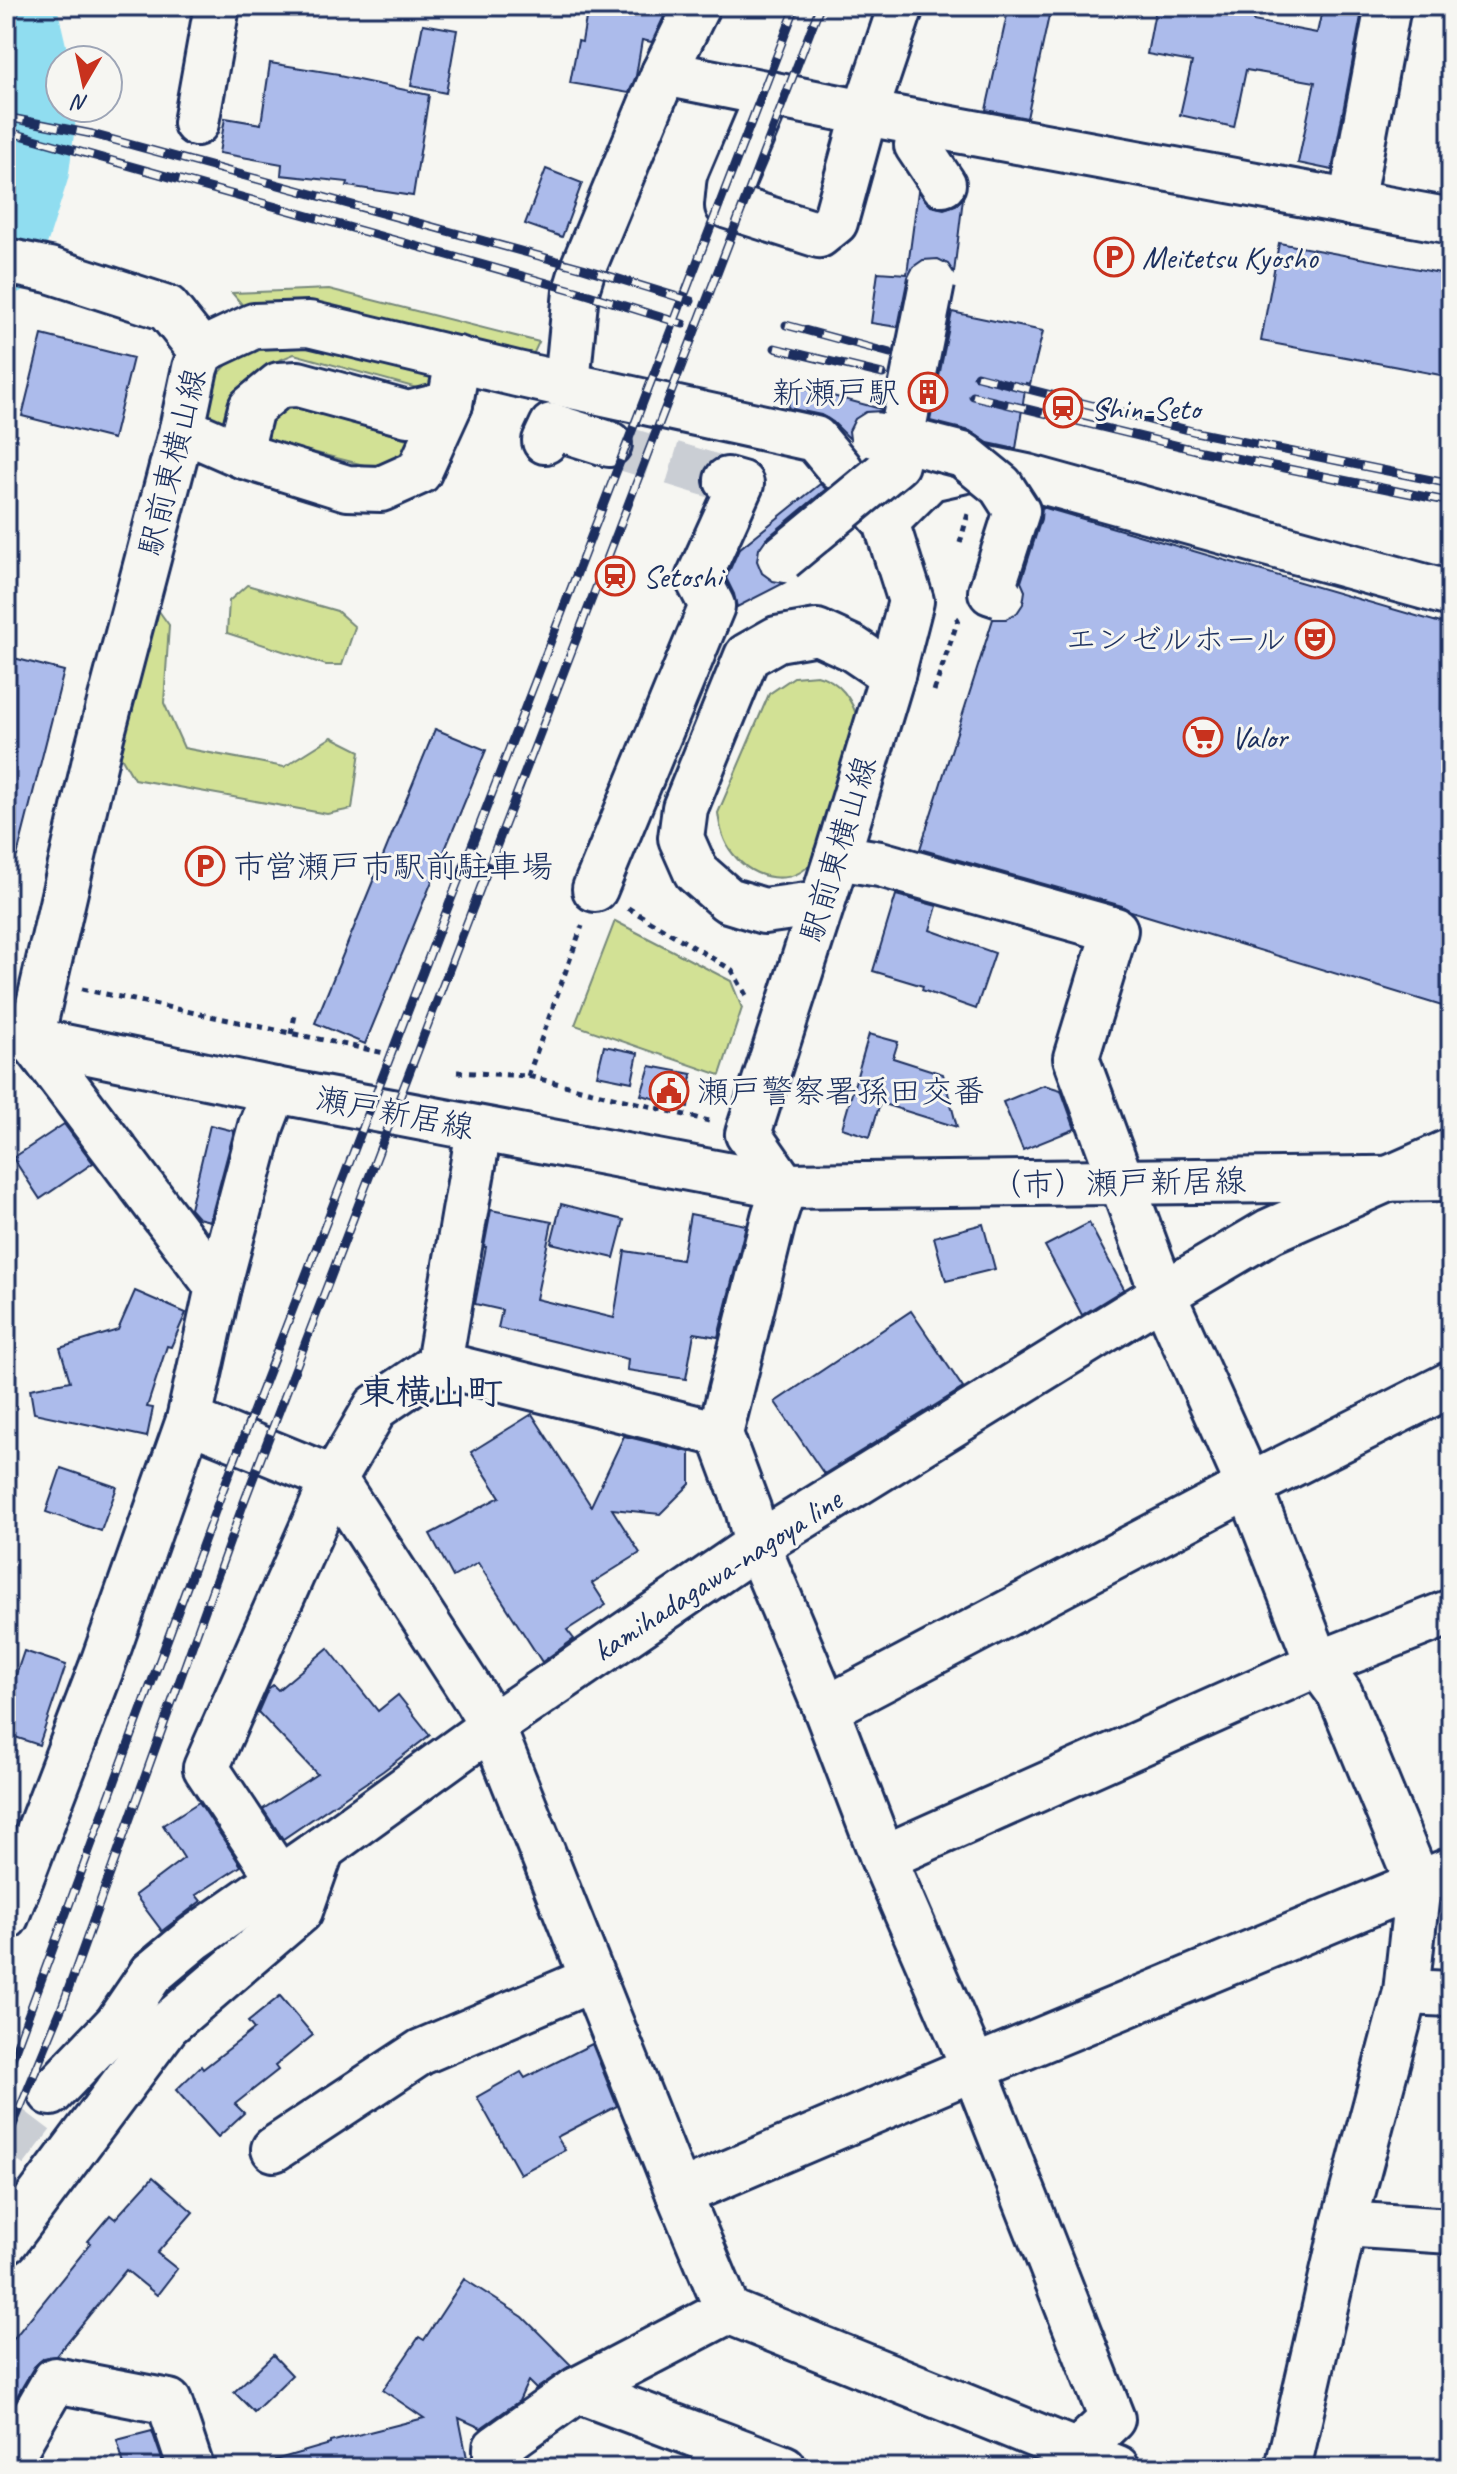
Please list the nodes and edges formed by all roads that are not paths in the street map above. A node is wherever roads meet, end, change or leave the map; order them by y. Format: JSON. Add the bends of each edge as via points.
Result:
{"nodes":[{"id":1,"x":217,"y":6,"type":"edge"},
{"id":2,"x":697,"y":6,"type":"edge"},
{"id":3,"x":901,"y":6,"type":"edge"},
{"id":4,"x":1388,"y":6,"type":"edge"},
{"id":5,"x":664,"y":73,"type":"junction"},
{"id":6,"x":769,"y":94,"type":"junction"},
{"id":7,"x":865,"y":113,"type":"junction"},
{"id":8,"x":196,"y":123,"type":"dead end"},
{"id":9,"x":922,"y":124,"type":"junction"},
{"id":10,"x":943,"y":184,"type":"dead end"},
{"id":11,"x":1351,"y":203,"type":"junction"},
{"id":12,"x":1451,"y":221,"type":"edge"},
{"id":13,"x":6,"y":261,"type":"edge"},
{"id":14,"x":932,"y":283,"type":"dead end"},
{"id":15,"x":201,"y":351,"type":"junction"},
{"id":16,"x":458,"y":359,"type":"junction"},
{"id":17,"x":567,"y":384,"type":"junction"},
{"id":18,"x":450,"y":404,"type":"junction"},
{"id":19,"x":182,"y":429,"type":"junction"},
{"id":20,"x":888,"y":437,"type":"junction"},
{"id":21,"x":545,"y":441,"type":"dead end"},
{"id":22,"x":609,"y":444,"type":"tunnel mouth"},
{"id":23,"x":244,"y":456,"type":"junction"},
{"id":24,"x":840,"y":469,"type":"dead end"},
{"id":25,"x":727,"y":480,"type":"dead end"},
{"id":26,"x":782,"y":558,"type":"dead end"},
{"id":27,"x":987,"y":592,"type":"dead end"},
{"id":28,"x":1451,"y":594,"type":"edge"},
{"id":29,"x":892,"y":675,"type":"junction"},
{"id":30,"x":837,"y":857,"type":"junction"},
{"id":31,"x":595,"y":889,"type":"road end"},
{"id":32,"x":821,"y":903,"type":"junction"},
{"id":33,"x":19,"y":1037,"type":"edge"},
{"id":34,"x":275,"y":1090,"type":"junction"},
{"id":35,"x":479,"y":1130,"type":"junction"},
{"id":36,"x":1451,"y":1151,"type":"edge"},
{"id":37,"x":1451,"y":1178,"type":"edge"},
{"id":38,"x":1385,"y":1179,"type":"junction"},
{"id":39,"x":1122,"y":1183,"type":"junction"},
{"id":40,"x":784,"y":1186,"type":"junction"},
{"id":41,"x":218,"y":1287,"type":"junction"},
{"id":42,"x":1163,"y":1294,"type":"junction"},
{"id":43,"x":439,"y":1364,"type":"junction"},
{"id":44,"x":1451,"y":1384,"type":"edge"},
{"id":45,"x":189,"y":1420,"type":"junction"},
{"id":46,"x":720,"y":1434,"type":"junction"},
{"id":47,"x":334,"y":1479,"type":"junction"},
{"id":48,"x":1249,"y":1486,"type":"junction"},
{"id":49,"x":757,"y":1545,"type":"junction"},
{"id":50,"x":1451,"y":1612,"type":"edge"},
{"id":51,"x":1318,"y":1664,"type":"junction"},
{"id":52,"x":826,"y":1709,"type":"junction"},
{"id":53,"x":492,"y":1726,"type":"junction"},
{"id":54,"x":322,"y":1849,"type":"junction"},
{"id":55,"x":883,"y":1858,"type":"junction"},
{"id":56,"x":1434,"y":1877,"type":"edge"},
{"id":57,"x":279,"y":1878,"type":"junction"},
{"id":58,"x":6,"y":1917,"type":"edge"},
{"id":59,"x":593,"y":1979,"type":"junction"},
{"id":60,"x":1406,"y":1992,"type":"junction"},
{"id":61,"x":1451,"y":1994,"type":"edge"},
{"id":62,"x":974,"y":2068,"type":"junction"},
{"id":63,"x":51,"y":2093,"type":"tunnel mouth"},
{"id":64,"x":274,"y":2149,"type":"dead end"},
{"id":65,"x":679,"y":2194,"type":"junction"},
{"id":66,"x":1344,"y":2224,"type":"junction"},
{"id":67,"x":1451,"y":2231,"type":"edge"},
{"id":68,"x":6,"y":2241,"type":"edge"},
{"id":69,"x":728,"y":2311,"type":"junction"},
{"id":70,"x":577,"y":2390,"type":"junction"},
{"id":71,"x":1085,"y":2463,"type":"edge"},
{"id":72,"x":6,"y":2465,"type":"edge"},
{"id":73,"x":191,"y":2468,"type":"edge"},
{"id":74,"x":496,"y":2468,"type":"edge"},
{"id":75,"x":784,"y":2468,"type":"edge"},
{"id":76,"x":1288,"y":2468,"type":"edge"}],
"edges":[{"from":1,"to":8,"type":"street"},
{"from":2,"to":5,"type":"street"},
{"from":3,"to":7,"type":"street"},
{"from":4,"to":11,"type":"street"},
{"from":5,"to":6,"type":"street"},
{"from":5,"to":17,"type":"street","via":[[583,268]]},
{"from":6,"to":7,"type":"street"},
{"from":6,"to":7,"type":"street","via":[[730,186],[728,206],[819,235],[835,222]]},
{"from":7,"to":9,"type":"street"},
{"from":9,"to":10,"type":"street","via":[[917,145]]},
{"from":9,"to":11,"type":"street"},
{"from":11,"to":12,"type":"street"},
{"from":13,"to":15,"type":"street","via":[[167,308]]},
{"from":14,"to":20,"type":"street","bridge":true},
{"from":15,"to":16,"type":"street","name":"駅前東横山線","via":[[254,326],[309,324]]},
{"from":15,"to":19,"type":"street","name":"駅前東横山線"},
{"from":16,"to":17,"type":"street","name":"駅前東横山線"},
{"from":16,"to":18,"type":"street"},
{"from":17,"to":24,"type":"street","name":"駅前東横山線","via":[[815,439]]},
{"from":18,"to":23,"type":"street","via":[[419,472],[381,489],[347,488]]},
{"from":18,"to":23,"type":"street","via":[[408,414],[298,384],[279,385],[251,408]]},
{"from":19,"to":23,"type":"street"},
{"from":19,"to":33,"type":"street","name":"駅前東横山線","via":[[97,752],[47,976]]},
{"from":20,"to":26,"type":"street","bridge":true,"via":[[896,464]]},
{"from":20,"to":27,"type":"street","bridge":true,"via":[[963,455],[1001,486],[1017,511]]},
{"from":21,"to":22,"type":"street","via":[[552,426]]},
{"from":25,"to":31,"type":"street","via":[[741,484],[698,579],[719,600]]},
{"from":28,"to":29,"type":"street","name":"駅前東横山線","via":[[979,467],[930,478],[879,514],[911,601]]},
{"from":29,"to":30,"type":"street","name":"駅前東横山線"},
{"from":29,"to":32,"type":"street","via":[[817,632],[777,639],[747,656],[685,808],[681,838],[696,872],[728,900],[764,911]]},
{"from":30,"to":32,"type":"street","name":"駅前東横山線"},
{"from":30,"to":39,"type":"street","via":[[880,864],[1115,930],[1076,1058]]},
{"from":32,"to":40,"type":"street","name":"駅前東横山線","via":[[748,1134]]},
{"from":33,"to":34,"type":"street","name":"瀬戸新居線"},
{"from":33,"to":41,"type":"street"},
{"from":34,"to":35,"type":"street","name":"瀬戸新居線"},
{"from":34,"to":41,"type":"street"},
{"from":35,"to":40,"type":"street","name":"瀬戸新居線"},
{"from":35,"to":43,"type":"street"},
{"from":36,"to":38,"type":"street","name":"kamihadagawa-nagoya line"},
{"from":37,"to":38,"type":"street","name":"（市）瀬戸新居線"},
{"from":38,"to":39,"type":"street","name":"（市）瀬戸新居線"},
{"from":38,"to":42,"type":"street","name":"kamihadagawa-nagoya line","via":[[1270,1231]]},
{"from":39,"to":40,"type":"street","name":"（市）瀬戸新居線"},
{"from":39,"to":42,"type":"street"},
{"from":40,"to":46,"type":"street"},
{"from":41,"to":45,"type":"street"},
{"from":42,"to":48,"type":"street"},
{"from":42,"to":49,"type":"street","name":"kamihadagawa-nagoya line"},
{"from":43,"to":46,"type":"street"},
{"from":43,"to":47,"type":"street","via":[[376,1407]]},
{"from":44,"to":48,"type":"street"},
{"from":45,"to":47,"type":"street"},
{"from":45,"to":58,"type":"street"},
{"from":46,"to":49,"type":"street"},
{"from":47,"to":53,"type":"street"},
{"from":47,"to":57,"type":"street","via":[[206,1768]]},
{"from":48,"to":51,"type":"street"},
{"from":48,"to":52,"type":"street"},
{"from":49,"to":52,"type":"street"},
{"from":49,"to":53,"type":"street","name":"kamihadagawa-nagoya line"},
{"from":50,"to":51,"type":"street"},
{"from":51,"to":55,"type":"street"},
{"from":51,"to":56,"type":"street","via":[[1340,1694]]},
{"from":52,"to":55,"type":"street"},
{"from":53,"to":54,"type":"street","name":"kamihadagawa-nagoya line"},
{"from":53,"to":59,"type":"street"},
{"from":54,"to":57,"type":"street","name":"kamihadagawa-nagoya line"},
{"from":54,"to":68,"type":"street","via":[[300,1911],[167,2025]]},
{"from":55,"to":62,"type":"street"},
{"from":56,"to":60,"type":"street"},
{"from":56,"to":62,"type":"street"},
{"from":57,"to":63,"type":"street","name":"kamihadagawa-nagoya line","via":[[151,1974],[117,2024]]},
{"from":59,"to":64,"type":"street","via":[[421,2052]]},
{"from":59,"to":65,"type":"street"},
{"from":60,"to":61,"type":"street"},
{"from":60,"to":66,"type":"street"},
{"from":62,"to":65,"type":"street"},
{"from":62,"to":71,"type":"street","via":[[1112,2419]]},
{"from":65,"to":69,"type":"street"},
{"from":66,"to":67,"type":"street"},
{"from":66,"to":76,"type":"street"},
{"from":69,"to":70,"type":"street"},
{"from":69,"to":71,"type":"street"},
{"from":70,"to":74,"type":"street","via":[[496,2448]]},
{"from":70,"to":75,"type":"street"},
{"from":72,"to":73,"type":"street","via":[[55,2380],[169,2402]]}]}
